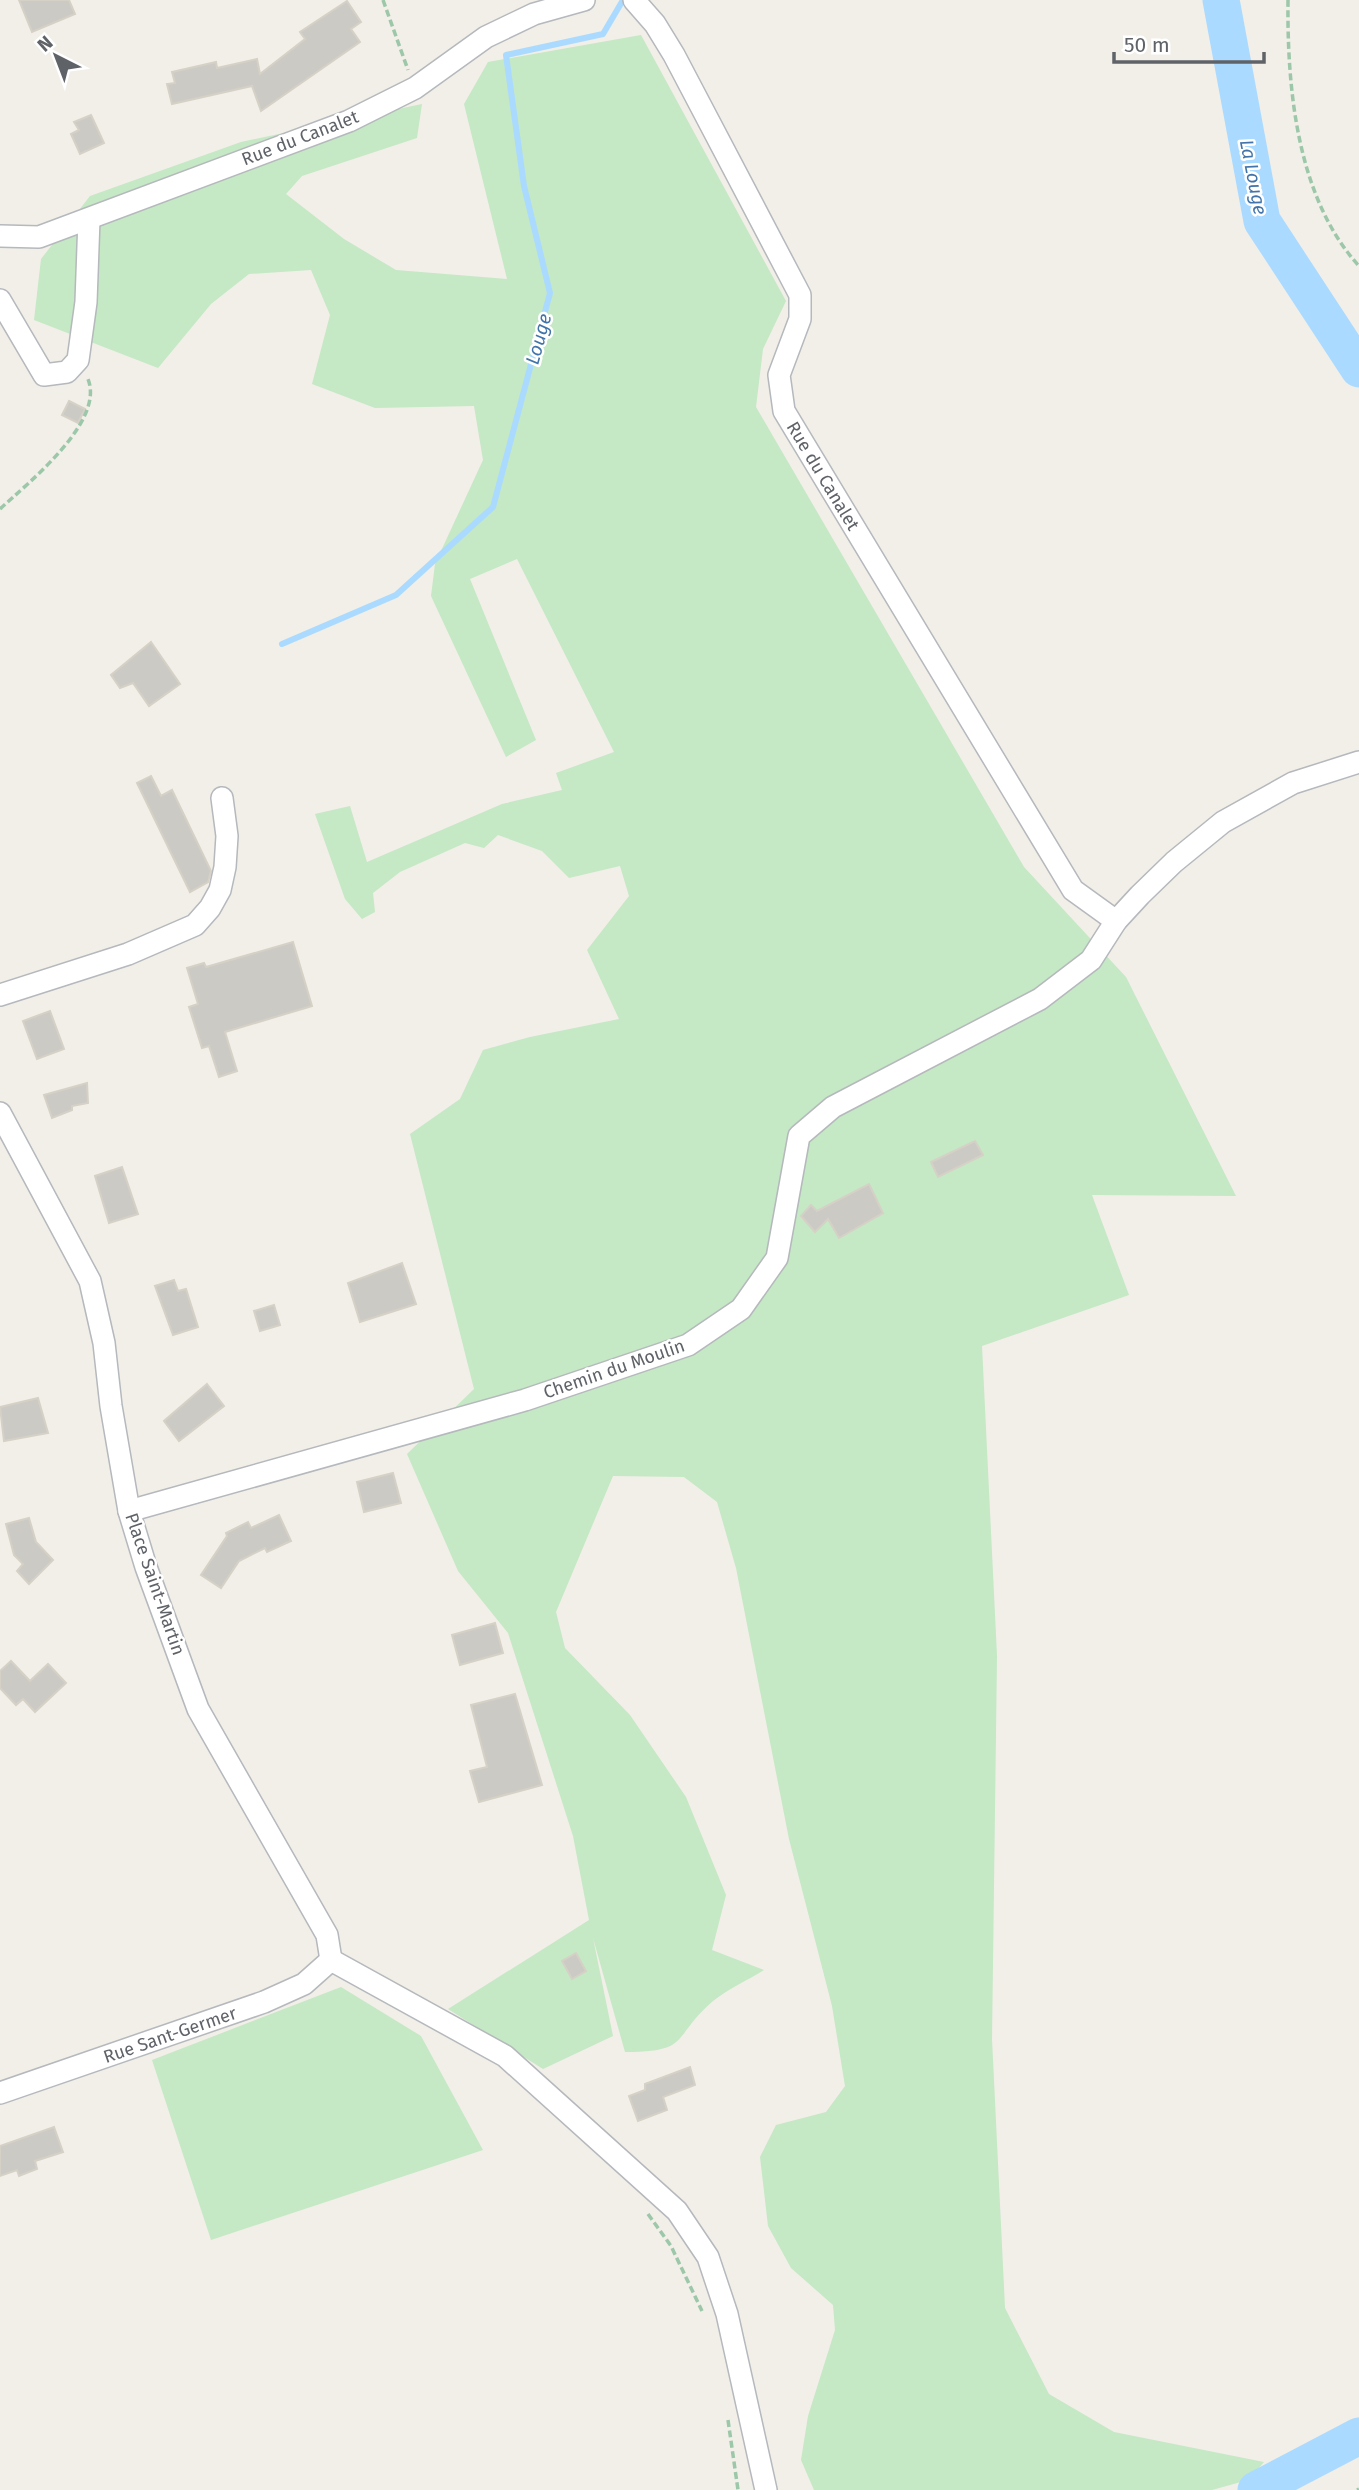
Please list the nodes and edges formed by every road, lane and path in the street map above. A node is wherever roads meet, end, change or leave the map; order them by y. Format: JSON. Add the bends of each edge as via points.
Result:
{"nodes":[{"id":1,"x":383,"y":0,"type":"edge"},
{"id":2,"x":584,"y":0,"type":"edge"},
{"id":3,"x":634,"y":0,"type":"edge"},
{"id":4,"x":1287,"y":0,"type":"edge"},
{"id":5,"x":415,"y":88,"type":"junction"},
{"id":6,"x":89,"y":219,"type":"junction"},
{"id":7,"x":0,"y":236,"type":"edge"},
{"id":8,"x":1359,"y":266,"type":"edge"},
{"id":9,"x":0,"y":300,"type":"edge"},
{"id":10,"x":6,"y":324,"type":"edge"},
{"id":11,"x":78,"y":360,"type":"junction"},
{"id":12,"x":0,"y":509,"type":"edge"},
{"id":13,"x":1359,"y":762,"type":"edge"},
{"id":14,"x":222,"y":798,"type":"dead end"},
{"id":15,"x":1115,"y":922,"type":"junction"},
{"id":16,"x":0,"y":995,"type":"edge"},
{"id":17,"x":0,"y":1113,"type":"edge"},
{"id":18,"x":130,"y":1511,"type":"junction"},
{"id":19,"x":331,"y":1960,"type":"junction"},
{"id":20,"x":0,"y":2093,"type":"edge"},
{"id":21,"x":645,"y":2210,"type":"dead end"},
{"id":22,"x":703,"y":2311,"type":"dead end"},
{"id":23,"x":727,"y":2414,"type":"dead end"},
{"id":24,"x":738,"y":2490,"type":"edge"},
{"id":25,"x":766,"y":2490,"type":"edge"}],
"edges":[{"from":1,"to":5,"type":"path"},
{"from":2,"to":5,"type":"street","name":"Rue du Canalet","via":[[534,14],[486,37]]},
{"from":3,"to":15,"type":"street","name":"Rue du Canalet","via":[[674,55],[800,295],[800,319],[779,375],[784,411],[1073,890]]},
{"from":4,"to":8,"type":"path","via":[[1292,85],[1308,170],[1334,235]]},
{"from":5,"to":6,"type":"street","name":"Rue du Canalet","via":[[349,121]]},
{"from":6,"to":7,"type":"street","name":"Rue du Canalet","via":[[39,237]]},
{"from":6,"to":11,"type":"street"},
{"from":9,"to":10,"type":"street"},
{"from":10,"to":11,"type":"street","via":[[44,375],[67,372]]},
{"from":11,"to":12,"type":"path","via":[[90,383],[88,414],[49,463]]},
{"from":13,"to":15,"type":"street","name":"Chemin du Moulin","via":[[1293,783],[1223,822],[1174,862]]},
{"from":14,"to":16,"type":"street","via":[[225,867],[220,890],[195,925],[128,954]]},
{"from":15,"to":18,"type":"street","name":"Chemin du Moulin","via":[[1091,960],[1040,999],[833,1107],[799,1136],[777,1258],[741,1309],[688,1345],[525,1399]]},
{"from":17,"to":18,"type":"street","name":"Place Saint-Martin","via":[[90,1281]]},
{"from":18,"to":19,"type":"street","name":"Place Saint-Martin","via":[[198,1709],[327,1935]]},
{"from":19,"to":20,"type":"street","name":"Rue Sant-Germer","via":[[304,1984],[264,2002]]},
{"from":19,"to":25,"type":"street","via":[[505,2056],[677,2211],[708,2257],[727,2314]]},
{"from":21,"to":22,"type":"path","via":[[671,2246]]},
{"from":23,"to":24,"type":"path"}]}
